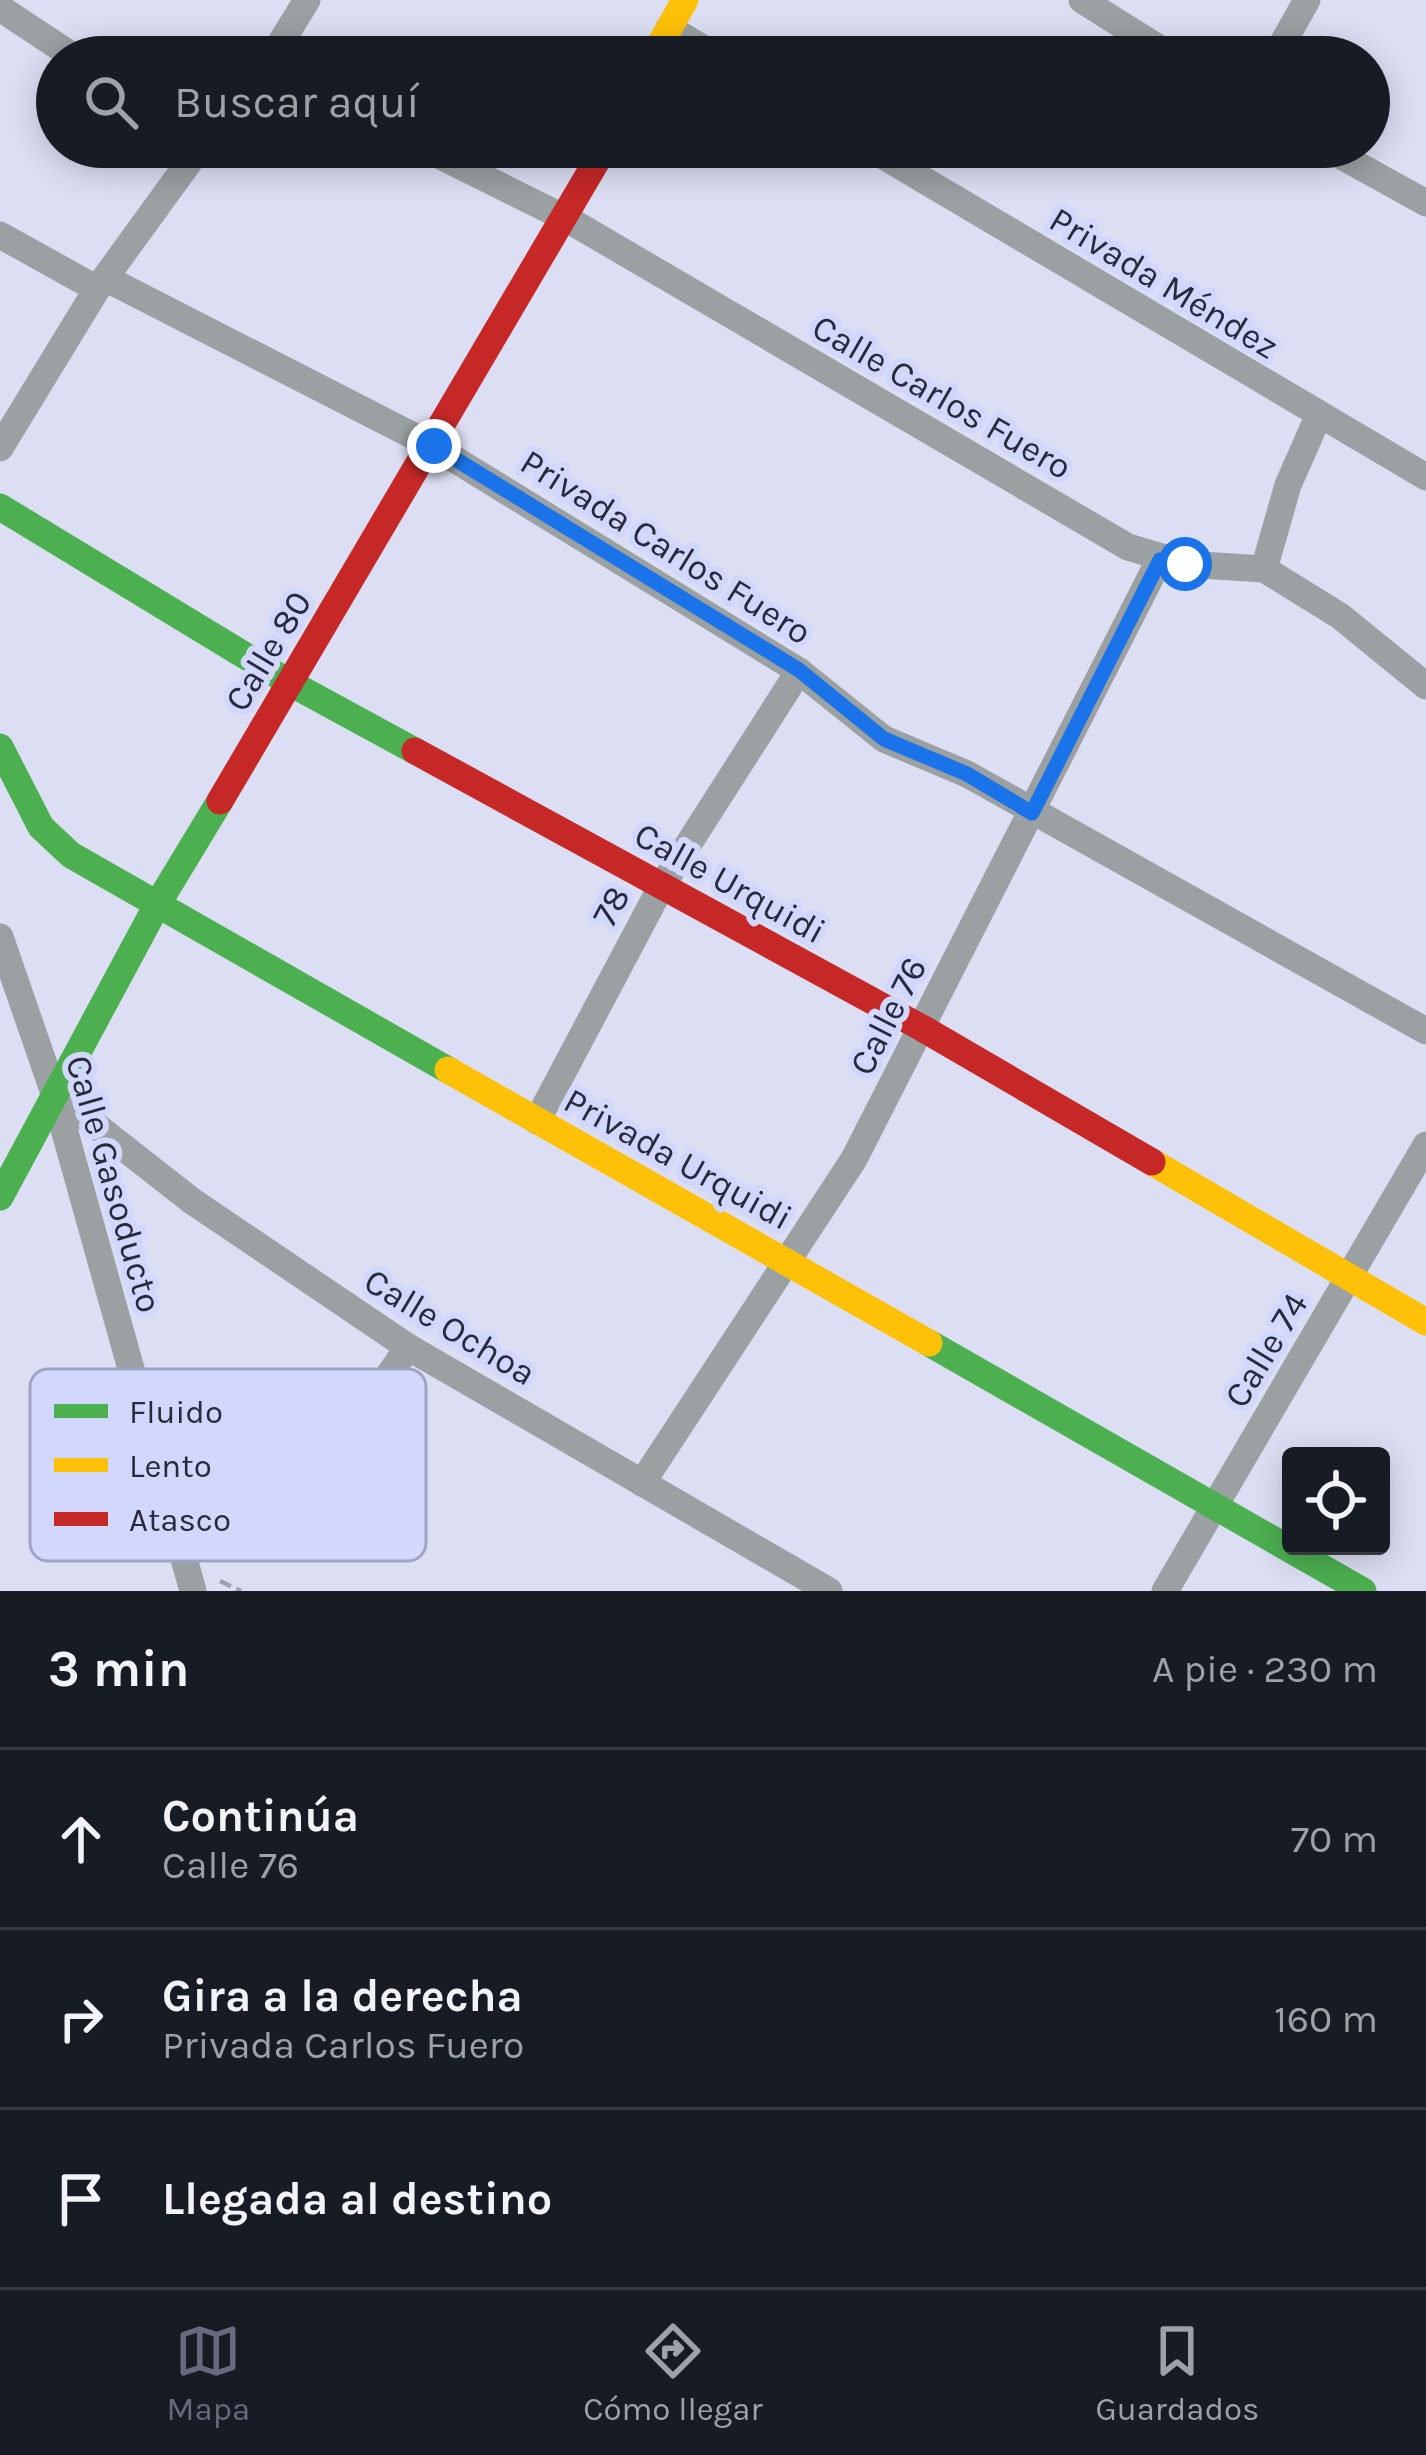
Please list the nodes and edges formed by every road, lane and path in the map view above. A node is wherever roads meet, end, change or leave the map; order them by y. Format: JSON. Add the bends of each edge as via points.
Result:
{"nodes":[{"id":1,"x":307,"y":0,"type":"edge"},
{"id":2,"x":1082,"y":0,"type":"edge"},
{"id":3,"x":1307,"y":0,"type":"edge"},
{"id":4,"x":0,"y":8,"type":"edge"},
{"id":5,"x":679,"y":8,"type":"edge"},
{"id":6,"x":42,"y":36,"type":"edge"},
{"id":7,"x":285,"y":36,"type":"edge"},
{"id":8,"x":664,"y":36,"type":"edge"},
{"id":9,"x":701,"y":36,"type":"edge"},
{"id":10,"x":1139,"y":36,"type":"edge"},
{"id":11,"x":1287,"y":36,"type":"edge"},
{"id":12,"x":185,"y":168,"type":"edge"},
{"id":13,"x":464,"y":168,"type":"edge"},
{"id":14,"x":594,"y":168,"type":"edge"},
{"id":15,"x":903,"y":168,"type":"edge"},
{"id":16,"x":1363,"y":168,"type":"edge"},
{"id":17,"x":1426,"y":203,"type":"edge"},
{"id":18,"x":567,"y":219,"type":"junction"},
{"id":19,"x":0,"y":235,"type":"edge"},
{"id":20,"x":103,"y":284,"type":"junction"},
{"id":21,"x":1318,"y":417,"type":"junction"},
{"id":22,"x":434,"y":446,"type":"junction"},
{"id":23,"x":0,"y":448,"type":"edge"},
{"id":24,"x":1426,"y":476,"type":"edge"},
{"id":25,"x":0,"y":507,"type":"edge"},
{"id":26,"x":1160,"y":560,"type":"junction"},
{"id":27,"x":1264,"y":569,"type":"junction"},
{"id":28,"x":799,"y":670,"type":"junction"},
{"id":29,"x":290,"y":683,"type":"junction"},
{"id":30,"x":1426,"y":686,"type":"edge"},
{"id":31,"x":0,"y":747,"type":"edge"},
{"id":32,"x":1032,"y":813,"type":"junction"},
{"id":33,"x":661,"y":887,"type":"junction"},
{"id":34,"x":157,"y":905,"type":"junction"},
{"id":35,"x":0,"y":937,"type":"edge"},
{"id":36,"x":922,"y":1028,"type":"junction"},
{"id":37,"x":1426,"y":1031,"type":"edge"},
{"id":38,"x":53,"y":1093,"type":"junction"},
{"id":39,"x":538,"y":1121,"type":"junction"},
{"id":40,"x":1426,"y":1145,"type":"edge"},
{"id":41,"x":0,"y":1197,"type":"edge"},
{"id":42,"x":787,"y":1262,"type":"junction"},
{"id":43,"x":1351,"y":1278,"type":"junction"},
{"id":44,"x":1426,"y":1322,"type":"edge"},
{"id":45,"x":408,"y":1347,"type":"junction"},
{"id":46,"x":131,"y":1369,"type":"edge"},
{"id":47,"x":393,"y":1369,"type":"edge"},
{"id":48,"x":642,"y":1483,"type":"junction"},
{"id":49,"x":1214,"y":1505,"type":"junction"},
{"id":50,"x":185,"y":1561,"type":"edge"},
{"id":51,"x":193,"y":1591,"type":"edge"},
{"id":52,"x":829,"y":1591,"type":"edge"},
{"id":53,"x":1165,"y":1591,"type":"edge"},
{"id":54,"x":1363,"y":1591,"type":"edge"}],
"edges":[{"from":1,"to":7,"type":"street"},
{"from":2,"to":10,"type":"street"},
{"from":3,"to":11,"type":"street"},
{"from":4,"to":6,"type":"street"},
{"from":5,"to":8,"type":"street"},
{"from":5,"to":9,"type":"street"},
{"from":12,"to":20,"type":"street"},
{"from":13,"to":18,"type":"street","name":"Calle Carlos Fuero"},
{"from":14,"to":18,"type":"street","name":"Calle 80"},
{"from":15,"to":21,"type":"street","name":"Privada Méndez"},
{"from":16,"to":17,"type":"street"},
{"from":18,"to":22,"type":"street","name":"Calle 80"},
{"from":18,"to":26,"type":"street","name":"Calle Carlos Fuero"},
{"from":19,"to":20,"type":"street","name":"Privada Carlos Fuero"},
{"from":20,"to":22,"type":"street","name":"Privada Carlos Fuero"},
{"from":20,"to":23,"type":"street"},
{"from":21,"to":24,"type":"street","name":"Privada Méndez"},
{"from":21,"to":27,"type":"street"},
{"from":22,"to":28,"type":"street","name":"Privada Carlos Fuero"},
{"from":22,"to":29,"type":"street","name":"Calle 80"},
{"from":25,"to":29,"type":"street","name":"Calle Urquidi"},
{"from":26,"to":27,"type":"street","name":"Calle Carlos Fuero"},
{"from":26,"to":32,"type":"street","name":"Calle 76"},
{"from":27,"to":30,"type":"street","name":"Calle Carlos Fuero","via":[[1340,616]]},
{"from":28,"to":32,"type":"street","name":"Privada Carlos Fuero","via":[[884,739]]},
{"from":28,"to":33,"type":"street","name":"78"},
{"from":29,"to":33,"type":"street","name":"Calle Urquidi"},
{"from":29,"to":34,"type":"street","name":"Calle 80"},
{"from":31,"to":34,"type":"street","name":"Privada Urquidi","via":[[41,827],[70,855]]},
{"from":32,"to":36,"type":"street","name":"Calle 76"},
{"from":32,"to":37,"type":"street","name":"Privada Carlos Fuero"},
{"from":33,"to":36,"type":"street","name":"Calle Urquidi"},
{"from":33,"to":39,"type":"street","name":"78"},
{"from":34,"to":38,"type":"street","name":"Calle 80"},
{"from":34,"to":39,"type":"street","name":"Privada Urquidi"},
{"from":35,"to":38,"type":"street","name":"Calle Gasoducto"},
{"from":36,"to":42,"type":"street","name":"Calle 76","via":[[854,1159]]},
{"from":36,"to":43,"type":"street","name":"Calle Urquidi"},
{"from":38,"to":41,"type":"street","name":"Calle 80"},
{"from":38,"to":45,"type":"street","name":"Calle Ochoa","via":[[192,1201]]},
{"from":38,"to":46,"type":"street","name":"Calle Gasoducto"},
{"from":39,"to":42,"type":"street","name":"Privada Urquidi"},
{"from":40,"to":43,"type":"street","name":"Calle 74"},
{"from":42,"to":48,"type":"street","name":"Calle 76"},
{"from":42,"to":49,"type":"street","name":"Privada Urquidi"},
{"from":43,"to":44,"type":"street","name":"Calle Urquidi"},
{"from":43,"to":49,"type":"street","name":"Calle 74"},
{"from":45,"to":47,"type":"street"},
{"from":45,"to":48,"type":"street","name":"Calle Ochoa"},
{"from":48,"to":52,"type":"street","name":"Calle Ochoa"},
{"from":49,"to":53,"type":"street","name":"Calle 74"},
{"from":49,"to":54,"type":"street","name":"Privada Urquidi"},
{"from":50,"to":51,"type":"street","name":"Calle Gasoducto"}]}
